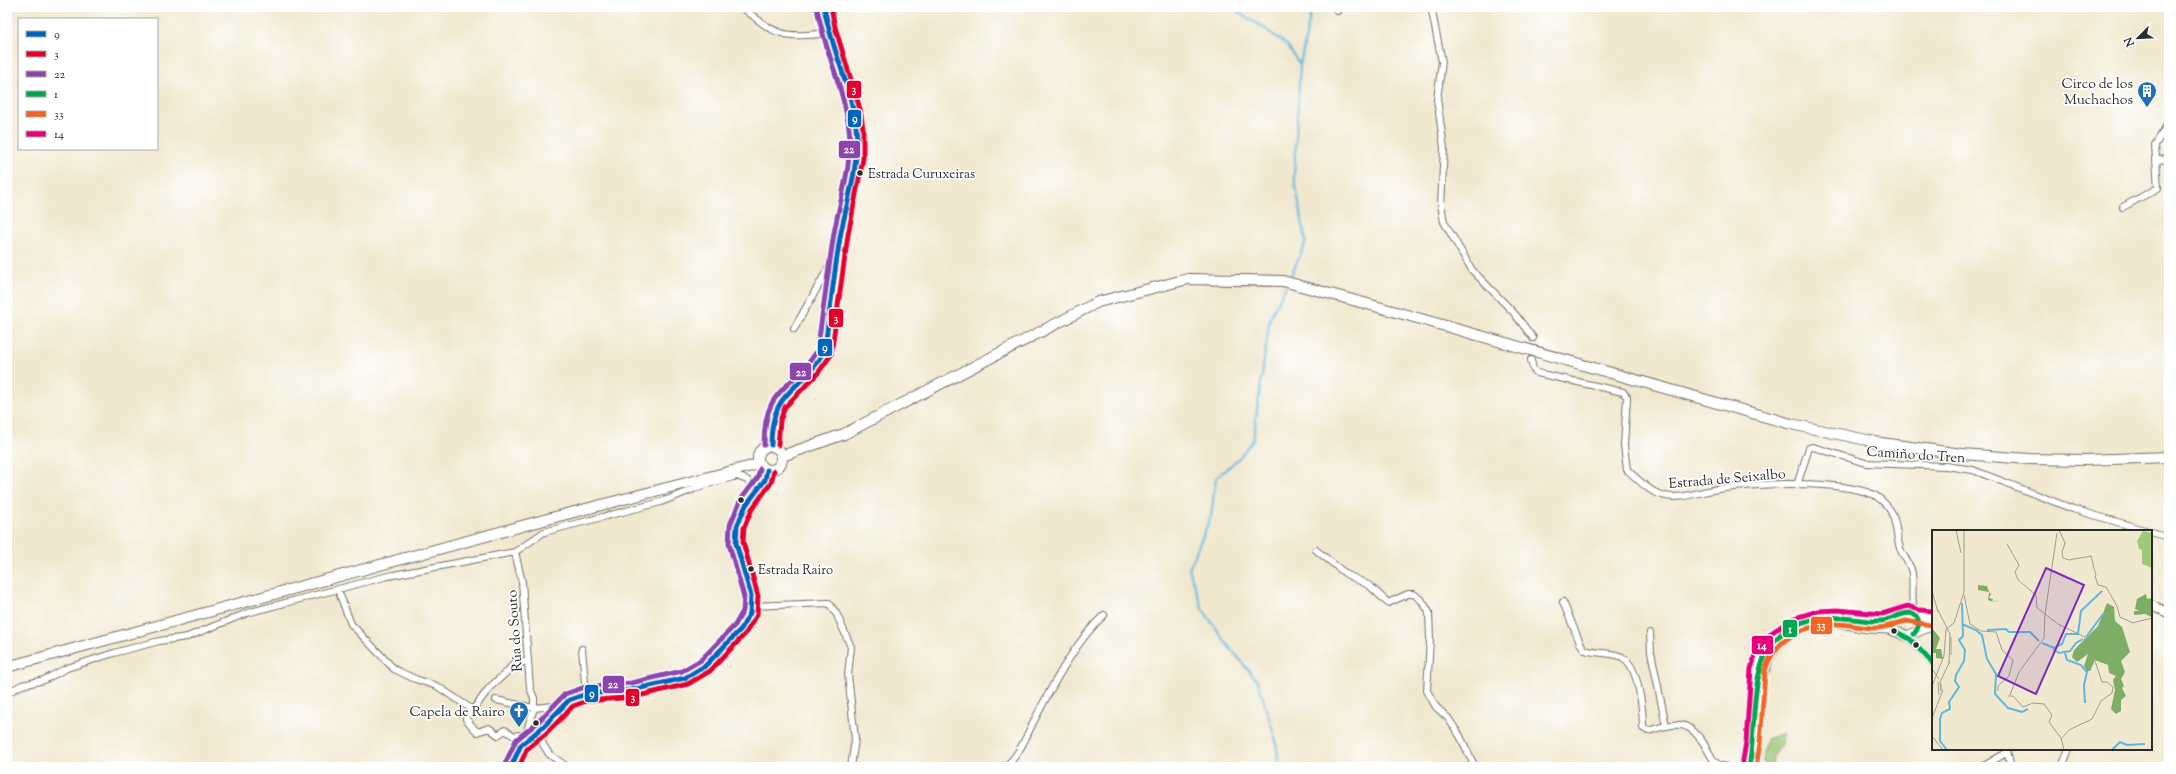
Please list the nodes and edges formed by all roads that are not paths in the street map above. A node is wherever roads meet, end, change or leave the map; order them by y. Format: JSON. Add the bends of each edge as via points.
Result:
{"nodes":[{"id":1,"x":742,"y":7,"type":"edge"},
{"id":2,"x":824,"y":7,"type":"edge"},
{"id":3,"x":1431,"y":7,"type":"edge"},
{"id":4,"x":829,"y":33,"type":"junction"},
{"id":5,"x":2169,"y":122,"type":"edge"},
{"id":6,"x":2169,"y":159,"type":"edge"},
{"id":7,"x":2157,"y":160,"type":"junction"},
{"id":8,"x":2123,"y":207,"type":"dead end"},
{"id":9,"x":838,"y":260,"type":"junction"},
{"id":10,"x":794,"y":329,"type":"dead end"},
{"id":11,"x":1533,"y":338,"type":"tunnel mouth"},
{"id":12,"x":1530,"y":360,"type":"dead end"},
{"id":13,"x":771,"y":446,"type":"junction"},
{"id":14,"x":782,"y":456,"type":"junction"},
{"id":15,"x":2169,"y":457,"type":"edge"},
{"id":16,"x":763,"y":467,"type":"junction"},
{"id":17,"x":1797,"y":485,"type":"junction"},
{"id":18,"x":757,"y":491,"type":"junction"},
{"id":19,"x":2146,"y":530,"type":"edge"},
{"id":20,"x":2152,"y":532,"type":"edge"},
{"id":21,"x":2169,"y":537,"type":"edge"},
{"id":22,"x":1316,"y":550,"type":"dead end"},
{"id":23,"x":515,"y":552,"type":"junction"},
{"id":24,"x":338,"y":590,"type":"junction"},
{"id":25,"x":1563,"y":602,"type":"dead end"},
{"id":26,"x":1911,"y":604,"type":"junction"},
{"id":27,"x":2152,"y":605,"type":"edge"},
{"id":28,"x":751,"y":606,"type":"junction"},
{"id":29,"x":2152,"y":612,"type":"edge"},
{"id":30,"x":2169,"y":613,"type":"edge"},
{"id":31,"x":1104,"y":615,"type":"dead end"},
{"id":32,"x":1902,"y":615,"type":"junction"},
{"id":33,"x":1916,"y":616,"type":"junction"},
{"id":34,"x":1932,"y":618,"type":"edge"},
{"id":35,"x":2169,"y":619,"type":"edge"},
{"id":36,"x":1932,"y":625,"type":"edge"},
{"id":37,"x":1650,"y":633,"type":"dead end"},
{"id":38,"x":1911,"y":635,"type":"junction"},
{"id":39,"x":582,"y":649,"type":"dead end"},
{"id":40,"x":528,"y":661,"type":"junction"},
{"id":41,"x":1932,"y":663,"type":"edge"},
{"id":42,"x":7,"y":667,"type":"edge"},
{"id":43,"x":7,"y":693,"type":"edge"},
{"id":44,"x":586,"y":694,"type":"junction"},
{"id":45,"x":496,"y":700,"type":"dead end"},
{"id":46,"x":564,"y":705,"type":"junction"},
{"id":47,"x":534,"y":708,"type":"junction"},
{"id":48,"x":473,"y":710,"type":"junction"},
{"id":49,"x":1666,"y":726,"type":"junction"},
{"id":50,"x":536,"y":733,"type":"junction"},
{"id":51,"x":525,"y":738,"type":"junction"},
{"id":52,"x":2069,"y":750,"type":"edge"},
{"id":53,"x":2007,"y":751,"type":"edge"},
{"id":54,"x":511,"y":767,"type":"edge"},
{"id":55,"x":567,"y":767,"type":"edge"},
{"id":56,"x":851,"y":767,"type":"edge"},
{"id":57,"x":1005,"y":767,"type":"edge"},
{"id":58,"x":1475,"y":767,"type":"edge"},
{"id":59,"x":1726,"y":767,"type":"edge"},
{"id":60,"x":1749,"y":767,"type":"edge"},
{"id":61,"x":1755,"y":767,"type":"edge"},
{"id":62,"x":1982,"y":767,"type":"edge"},
{"id":63,"x":2011,"y":767,"type":"edge"},
{"id":64,"x":2062,"y":767,"type":"edge"}],
"edges":[{"from":1,"to":4,"type":"street","via":[[766,27],[783,35]]},
{"from":2,"to":4,"type":"street"},
{"from":3,"to":11,"type":"street","via":[[1442,62],[1437,99],[1438,122],[1444,148],[1444,222],[1472,270],[1514,313]]},
{"from":4,"to":9,"type":"street","via":[[853,110],[856,129],[854,173]]},
{"from":5,"to":7,"type":"street","via":[[2155,145]]},
{"from":6,"to":7,"type":"street"},
{"from":7,"to":8,"type":"street","via":[[2158,188]]},
{"from":9,"to":10,"type":"street","via":[[829,267]]},
{"from":9,"to":13,"type":"street","via":[[824,352],[818,365],[792,389],[775,411]]},
{"from":12,"to":17,"type":"street","name":"Estrada de Seixalbo","via":[[1537,373],[1623,392],[1627,397],[1624,445],[1627,470],[1650,489],[1662,495],[1682,496],[1758,485]]},
{"from":13,"to":14,"type":"main road","via":[[778,449]]},
{"from":13,"to":16,"type":"main road","via":[[759,451]]},
{"from":14,"to":15,"type":"main road","via":[[844,434],[1098,302],[1188,279],[1283,281],[1791,424],[1881,443],[1962,454],[2029,459]]},
{"from":14,"to":16,"type":"main road","via":[[782,461],[776,468]]},
{"from":16,"to":18,"type":"street","via":[[765,480]]},
{"from":16,"to":42,"type":"main road","via":[[555,517]]},
{"from":17,"to":19,"type":"street","name":"Camiño do Tren","via":[[1806,453],[1813,447],[1866,464],[1946,466],[1973,470],[2073,509]]},
{"from":17,"to":26,"type":"street","name":"Estrada de Seixalbo","via":[[1874,494],[1891,511],[1900,550],[1912,572]]},
{"from":18,"to":23,"type":"street","via":[[747,480],[737,476],[704,485],[661,502],[544,532]]},
{"from":18,"to":28,"type":"street","via":[[743,510],[736,543],[750,588]]},
{"from":20,"to":21,"type":"street","name":"Camiño do Tren"},
{"from":22,"to":58,"type":"street","via":[[1346,574],[1370,586],[1388,603],[1408,594],[1414,594],[1422,601],[1429,612],[1427,691],[1436,707],[1448,718],[1460,736]]},
{"from":23,"to":24,"type":"street","via":[[388,576]]},
{"from":23,"to":40,"type":"street","name":"Rúa do Souto","via":[[522,582]]},
{"from":24,"to":43,"type":"street","via":[[247,613],[187,637],[159,641],[114,653],[67,668],[44,680],[22,685]]},
{"from":24,"to":48,"type":"street","via":[[351,624],[394,669],[437,686]]},
{"from":25,"to":49,"type":"street","via":[[1585,650],[1623,657],[1630,666],[1642,703],[1643,728],[1648,731]]},
{"from":26,"to":32,"type":"street"},
{"from":26,"to":33,"type":"street"},
{"from":27,"to":30,"type":"street"},
{"from":28,"to":44,"type":"street","via":[[741,629],[705,666],[692,674],[632,690]]},
{"from":28,"to":56,"type":"street","via":[[829,603],[837,615],[851,647],[848,676],[855,739]]},
{"from":29,"to":35,"type":"street"},
{"from":31,"to":57,"type":"street","via":[[1080,644],[1044,702],[1021,747]]},
{"from":32,"to":33,"type":"street"},
{"from":32,"to":38,"type":"street","via":[[1897,624]]},
{"from":32,"to":60,"type":"street","via":[[1884,621],[1843,617],[1819,618],[1791,627],[1774,640],[1765,651],[1759,668]]},
{"from":33,"to":34,"type":"street"},
{"from":33,"to":38,"type":"street","via":[[1920,623]]},
{"from":36,"to":38,"type":"street"},
{"from":37,"to":49,"type":"street","via":[[1651,652]]},
{"from":38,"to":41,"type":"street"},
{"from":38,"to":61,"type":"street","via":[[1823,622],[1803,626],[1784,638],[1772,652],[1764,669]]},
{"from":39,"to":44,"type":"street"},
{"from":40,"to":47,"type":"street","name":"Rúa do Souto"},
{"from":40,"to":48,"type":"street","via":[[512,664]]},
{"from":44,"to":46,"type":"street","via":[[569,700]]},
{"from":45,"to":47,"type":"street"},
{"from":46,"to":47,"type":"street"},
{"from":46,"to":50,"type":"street"},
{"from":47,"to":51,"type":"street"},
{"from":48,"to":51,"type":"street","via":[[466,719],[477,732],[490,728],[498,735],[505,730],[514,736]]},
{"from":49,"to":59,"type":"street","via":[[1683,725],[1694,730],[1708,750],[1710,759],[1717,765]]},
{"from":50,"to":51,"type":"street"},
{"from":50,"to":55,"type":"street","via":[[550,754]]},
{"from":51,"to":54,"type":"street"},
{"from":52,"to":64,"type":"street"},
{"from":53,"to":62,"type":"street"},
{"from":53,"to":63,"type":"street"}]}
